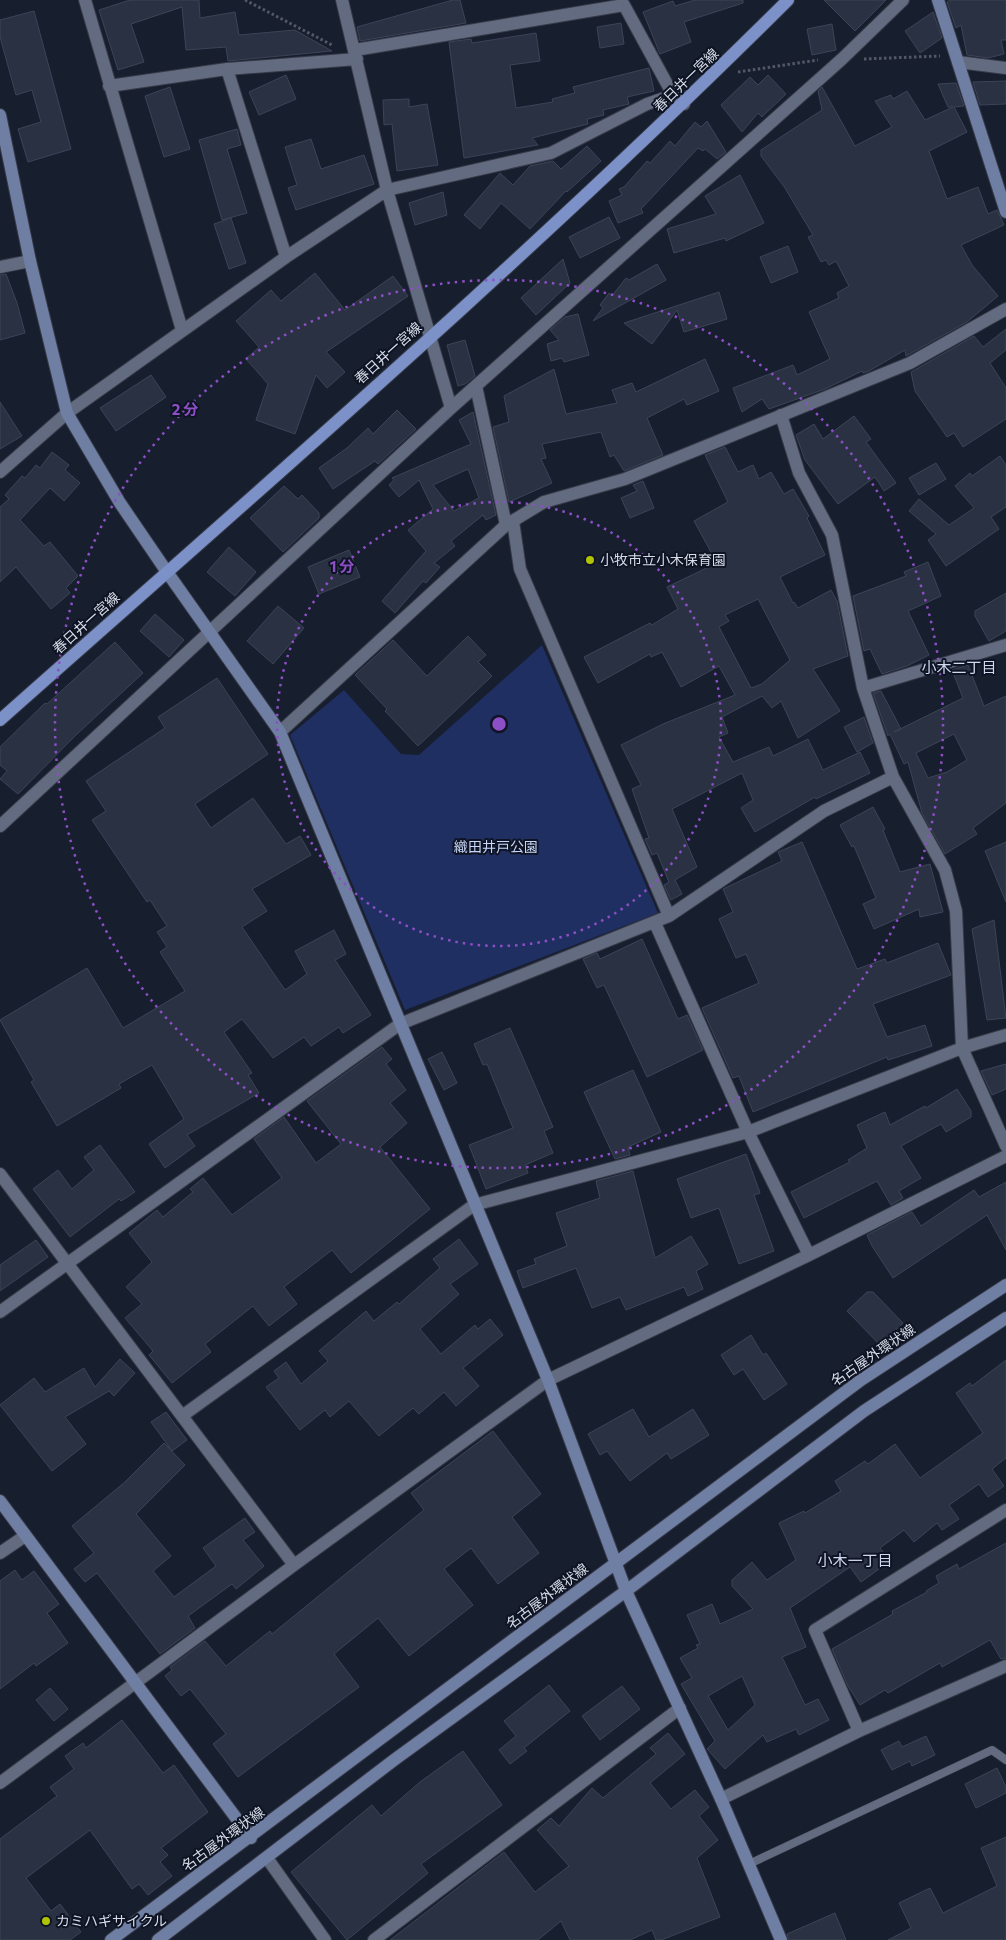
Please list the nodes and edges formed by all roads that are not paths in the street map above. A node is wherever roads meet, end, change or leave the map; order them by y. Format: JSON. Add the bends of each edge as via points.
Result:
{"nodes":[{"id":1,"x":86,"y":0,"type":"edge"},
{"id":2,"x":342,"y":0,"type":"edge"},
{"id":3,"x":788,"y":0,"type":"edge"},
{"id":4,"x":903,"y":0,"type":"edge"},
{"id":5,"x":938,"y":0,"type":"edge"},
{"id":6,"x":356,"y":54,"type":"junction"},
{"id":7,"x":958,"y":62,"type":"junction"},
{"id":8,"x":1006,"y":68,"type":"edge"},
{"id":9,"x":227,"y":69,"type":"junction"},
{"id":10,"x":109,"y":86,"type":"junction"},
{"id":11,"x":673,"y":96,"type":"junction"},
{"id":12,"x":684,"y":104,"type":"junction"},
{"id":13,"x":0,"y":115,"type":"edge"},
{"id":14,"x":387,"y":190,"type":"junction"},
{"id":15,"x":1006,"y":212,"type":"edge"},
{"id":16,"x":286,"y":257,"type":"junction"},
{"id":17,"x":30,"y":261,"type":"junction"},
{"id":18,"x":0,"y":267,"type":"edge"},
{"id":19,"x":1006,"y":309,"type":"edge"},
{"id":20,"x":182,"y":330,"type":"junction"},
{"id":21,"x":430,"y":336,"type":"junction"},
{"id":22,"x":476,"y":386,"type":"junction"},
{"id":23,"x":451,"y":408,"type":"junction"},
{"id":24,"x":67,"y":413,"type":"junction"},
{"id":25,"x":781,"y":415,"type":"junction"},
{"id":26,"x":0,"y":472,"type":"edge"},
{"id":27,"x":509,"y":523,"type":"junction"},
{"id":28,"x":167,"y":572,"type":"junction"},
{"id":29,"x":211,"y":631,"type":"junction"},
{"id":30,"x":1006,"y":645,"type":"edge"},
{"id":31,"x":863,"y":688,"type":"junction"},
{"id":32,"x":0,"y":720,"type":"edge"},
{"id":33,"x":280,"y":732,"type":"junction"},
{"id":34,"x":893,"y":777,"type":"junction"},
{"id":35,"x":0,"y":826,"type":"edge"},
{"id":36,"x":669,"y":916,"type":"junction"},
{"id":37,"x":655,"y":923,"type":"junction"},
{"id":38,"x":400,"y":1024,"type":"junction"},
{"id":39,"x":1006,"y":1035,"type":"edge"},
{"id":40,"x":962,"y":1048,"type":"junction"},
{"id":41,"x":748,"y":1132,"type":"junction"},
{"id":42,"x":1006,"y":1146,"type":"edge"},
{"id":43,"x":1006,"y":1156,"type":"edge"},
{"id":44,"x":0,"y":1174,"type":"edge"},
{"id":45,"x":474,"y":1204,"type":"junction"},
{"id":46,"x":809,"y":1255,"type":"junction"},
{"id":47,"x":67,"y":1264,"type":"junction"},
{"id":48,"x":1006,"y":1285,"type":"edge"},
{"id":49,"x":0,"y":1312,"type":"edge"},
{"id":50,"x":1006,"y":1318,"type":"edge"},
{"id":51,"x":548,"y":1380,"type":"junction"},
{"id":52,"x":182,"y":1416,"type":"junction"},
{"id":53,"x":0,"y":1501,"type":"edge"},
{"id":54,"x":1006,"y":1510,"type":"edge"},
{"id":55,"x":25,"y":1536,"type":"junction"},
{"id":56,"x":0,"y":1553,"type":"edge"},
{"id":57,"x":616,"y":1563,"type":"junction"},
{"id":58,"x":294,"y":1565,"type":"junction"},
{"id":59,"x":626,"y":1592,"type":"junction"},
{"id":60,"x":1006,"y":1666,"type":"edge"},
{"id":61,"x":137,"y":1682,"type":"junction"},
{"id":62,"x":680,"y":1708,"type":"junction"},
{"id":63,"x":859,"y":1731,"type":"junction"},
{"id":64,"x":1006,"y":1760,"type":"edge"},
{"id":65,"x":0,"y":1783,"type":"edge"},
{"id":66,"x":721,"y":1799,"type":"junction"},
{"id":67,"x":251,"y":1838,"type":"junction"},
{"id":68,"x":266,"y":1858,"type":"junction"},
{"id":69,"x":749,"y":1864,"type":"junction"},
{"id":70,"x":111,"y":1940,"type":"edge"},
{"id":71,"x":158,"y":1940,"type":"edge"},
{"id":72,"x":325,"y":1940,"type":"edge"},
{"id":73,"x":374,"y":1940,"type":"edge"},
{"id":74,"x":781,"y":1940,"type":"edge"}],
"edges":[{"from":1,"to":10,"type":"street"},
{"from":2,"to":6,"type":"street"},
{"from":3,"to":12,"type":"main road","name":"春日井一宮線"},
{"from":4,"to":22,"type":"street","via":[[842,59]]},
{"from":5,"to":7,"type":"street"},
{"from":6,"to":9,"type":"street"},
{"from":6,"to":11,"type":"street","via":[[624,6]]},
{"from":6,"to":14,"type":"street"},
{"from":7,"to":8,"type":"street"},
{"from":7,"to":15,"type":"street"},
{"from":9,"to":10,"type":"street"},
{"from":9,"to":16,"type":"street"},
{"from":10,"to":20,"type":"street"},
{"from":11,"to":12,"type":"street"},
{"from":11,"to":14,"type":"street","via":[[647,104],[551,154]]},
{"from":12,"to":21,"type":"main road","name":"春日井一宮線"},
{"from":13,"to":17,"type":"street"},
{"from":14,"to":16,"type":"street"},
{"from":14,"to":21,"type":"street"},
{"from":16,"to":20,"type":"street"},
{"from":17,"to":18,"type":"street"},
{"from":17,"to":24,"type":"street"},
{"from":19,"to":25,"type":"street","via":[[910,363]]},
{"from":20,"to":24,"type":"street"},
{"from":21,"to":23,"type":"street"},
{"from":21,"to":28,"type":"main road","name":"春日井一宮線"},
{"from":22,"to":23,"type":"street"},
{"from":22,"to":27,"type":"street"},
{"from":23,"to":29,"type":"street"},
{"from":24,"to":26,"type":"street"},
{"from":24,"to":28,"type":"street","via":[[120,503]]},
{"from":25,"to":27,"type":"street","via":[[625,478],[544,502]]},
{"from":25,"to":31,"type":"street","via":[[799,473],[832,535]]},
{"from":27,"to":33,"type":"street"},
{"from":27,"to":36,"type":"street","via":[[520,569]]},
{"from":28,"to":29,"type":"street"},
{"from":28,"to":32,"type":"main road","name":"春日井一宮線"},
{"from":29,"to":33,"type":"street"},
{"from":29,"to":35,"type":"street"},
{"from":30,"to":31,"type":"street"},
{"from":31,"to":34,"type":"street"},
{"from":33,"to":38,"type":"street"},
{"from":34,"to":36,"type":"street","via":[[824,811]]},
{"from":34,"to":40,"type":"street","via":[[945,870],[956,911]]},
{"from":36,"to":37,"type":"street"},
{"from":37,"to":38,"type":"street"},
{"from":37,"to":41,"type":"street"},
{"from":38,"to":45,"type":"street"},
{"from":38,"to":47,"type":"street"},
{"from":39,"to":40,"type":"street"},
{"from":40,"to":41,"type":"street"},
{"from":40,"to":42,"type":"street"},
{"from":41,"to":45,"type":"street"},
{"from":41,"to":46,"type":"street"},
{"from":43,"to":46,"type":"street"},
{"from":44,"to":47,"type":"street"},
{"from":45,"to":51,"type":"street"},
{"from":45,"to":52,"type":"street"},
{"from":46,"to":51,"type":"street"},
{"from":47,"to":49,"type":"street"},
{"from":47,"to":52,"type":"street"},
{"from":48,"to":57,"type":"street","name":"名古屋外環状線","via":[[861,1380]]},
{"from":50,"to":59,"type":"street","via":[[864,1411]]},
{"from":51,"to":57,"type":"street"},
{"from":51,"to":58,"type":"street"},
{"from":52,"to":58,"type":"street"},
{"from":53,"to":55,"type":"street"},
{"from":54,"to":63,"type":"street","via":[[815,1630]]},
{"from":55,"to":56,"type":"street"},
{"from":55,"to":61,"type":"street"},
{"from":57,"to":59,"type":"street"},
{"from":57,"to":67,"type":"street","name":"名古屋外環状線"},
{"from":58,"to":61,"type":"street"},
{"from":59,"to":62,"type":"street"},
{"from":59,"to":68,"type":"street","via":[[394,1760]]},
{"from":60,"to":63,"type":"street"},
{"from":61,"to":65,"type":"street"},
{"from":61,"to":67,"type":"street"},
{"from":62,"to":66,"type":"street"},
{"from":62,"to":73,"type":"street"},
{"from":63,"to":66,"type":"street"},
{"from":64,"to":69,"type":"lane","via":[[992,1750]]},
{"from":66,"to":69,"type":"street"},
{"from":67,"to":70,"type":"street","name":"名古屋外環状線"},
{"from":68,"to":71,"type":"street"},
{"from":68,"to":72,"type":"street"},
{"from":69,"to":74,"type":"street"}]}
